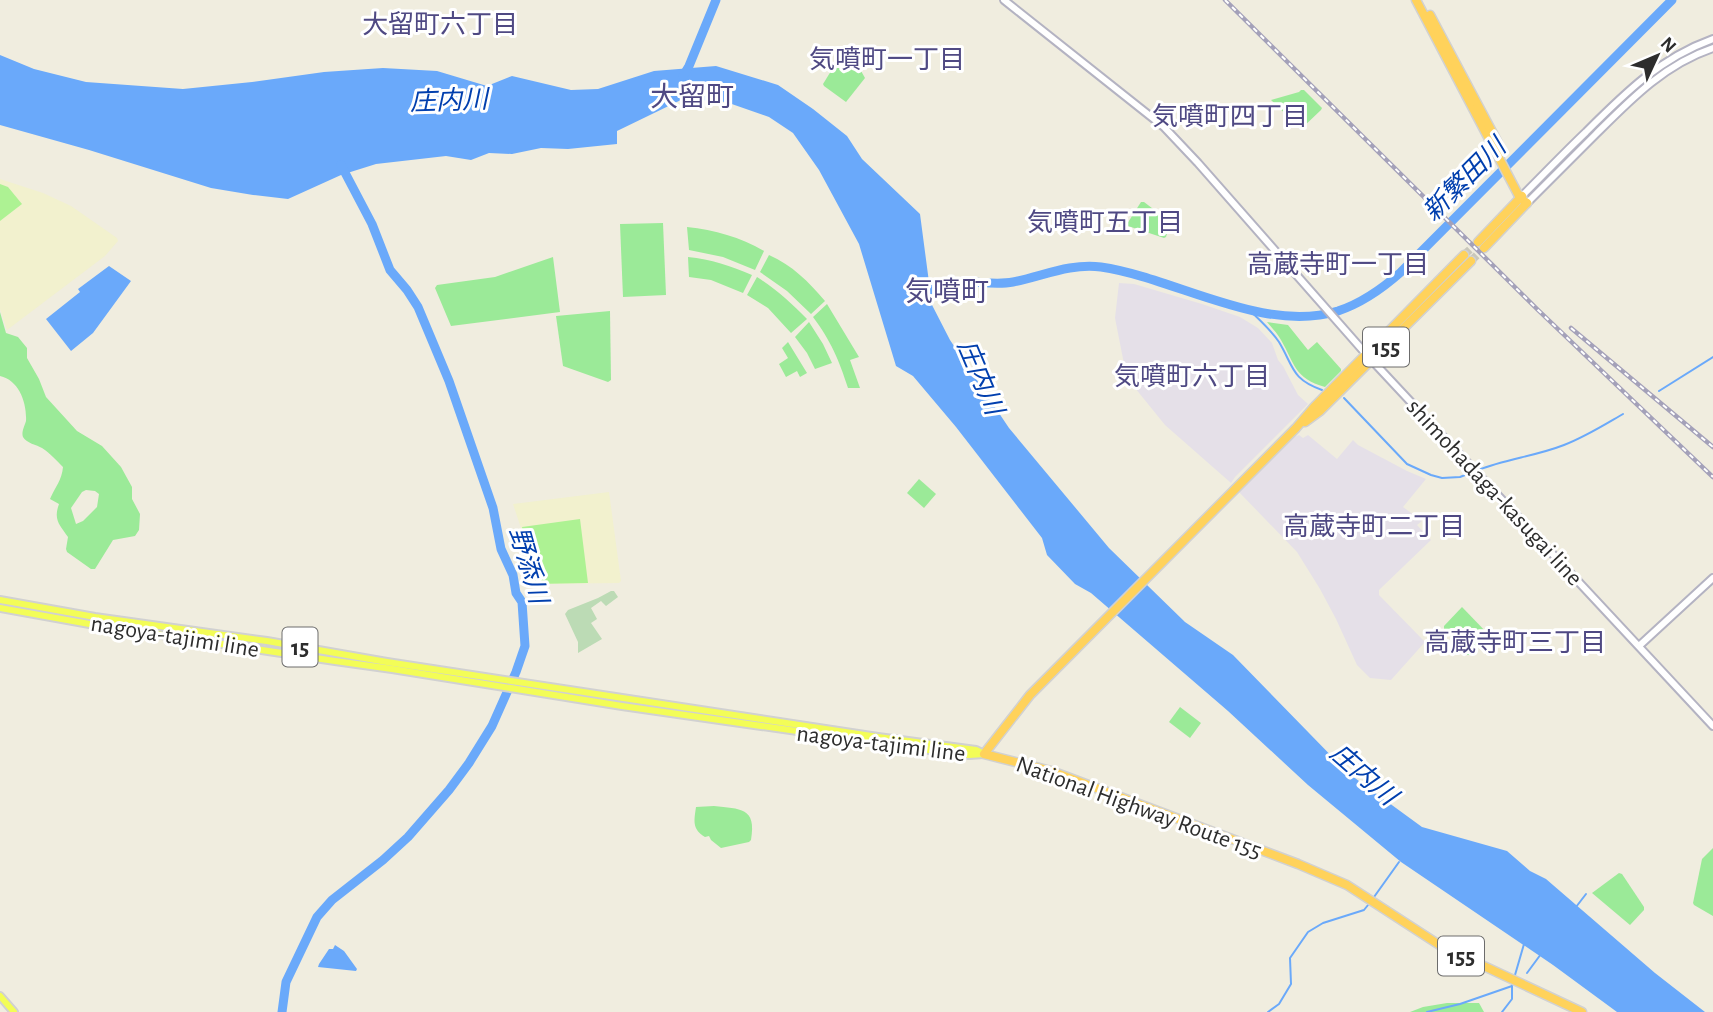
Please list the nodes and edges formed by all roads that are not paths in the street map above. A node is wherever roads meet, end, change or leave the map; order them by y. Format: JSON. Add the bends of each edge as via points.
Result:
{"nodes":[{"id":1,"x":1004,"y":0,"type":"edge"},
{"id":2,"x":1416,"y":0,"type":"edge"},
{"id":3,"x":1422,"y":0,"type":"edge"},
{"id":4,"x":1713,"y":39,"type":"edge"},
{"id":5,"x":1713,"y":48,"type":"edge"},
{"id":6,"x":1503,"y":158,"type":"junction"},
{"id":7,"x":1524,"y":198,"type":"junction"},
{"id":8,"x":1481,"y":245,"type":"tunnel mouth"},
{"id":9,"x":1468,"y":258,"type":"tunnel mouth"},
{"id":10,"x":1369,"y":357,"type":"junction"},
{"id":11,"x":1713,"y":578,"type":"edge"},
{"id":12,"x":0,"y":600,"type":"edge"},
{"id":13,"x":0,"y":608,"type":"edge"},
{"id":14,"x":1639,"y":646,"type":"junction"},
{"id":15,"x":503,"y":682,"type":"junction"},
{"id":16,"x":1713,"y":726,"type":"edge"},
{"id":17,"x":984,"y":754,"type":"junction"},
{"id":18,"x":0,"y":996,"type":"edge"},
{"id":19,"x":14,"y":1012,"type":"edge"},
{"id":20,"x":1583,"y":1012,"type":"edge"}],
"edges":[{"from":1,"to":10,"type":"main road","name":"shimohadaga-kasugai line","via":[[1164,127]]},
{"from":2,"to":6,"type":"highway"},
{"from":3,"to":6,"type":"highway"},
{"from":4,"to":7,"type":"main road","via":[[1662,64],[1634,85]]},
{"from":5,"to":7,"type":"main road","via":[[1675,65],[1640,90]]},
{"from":6,"to":7,"type":"highway"},
{"from":7,"to":8,"type":"highway"},
{"from":9,"to":10,"type":"highway","name":"National Highway Route 155","number":"155"},
{"from":10,"to":14,"type":"main road","name":"shimohadaga-kasugai line"},
{"from":10,"to":17,"type":"highway","name":"National Highway Route 155","number":"155","via":[[1320,411],[1296,428],[1057,667]]},
{"from":11,"to":14,"type":"main road"},
{"from":12,"to":15,"type":"main road","name":"nagoya-tajimi line","number":"15"},
{"from":13,"to":15,"type":"main road","name":"nagoya-tajimi line","number":"15"},
{"from":14,"to":16,"type":"main road","name":"shimohadaga-kasugai line"},
{"from":15,"to":17,"type":"main road","name":"nagoya-tajimi line","number":"15","via":[[527,682]]},
{"from":15,"to":17,"type":"main road","name":"nagoya-tajimi line","number":"15","via":[[524,690],[622,706],[879,744]]},
{"from":17,"to":20,"type":"highway","name":"National Highway Route 155","number":"155","via":[[1051,771],[1348,885],[1441,946]]},
{"from":18,"to":19,"type":"main road"}]}
